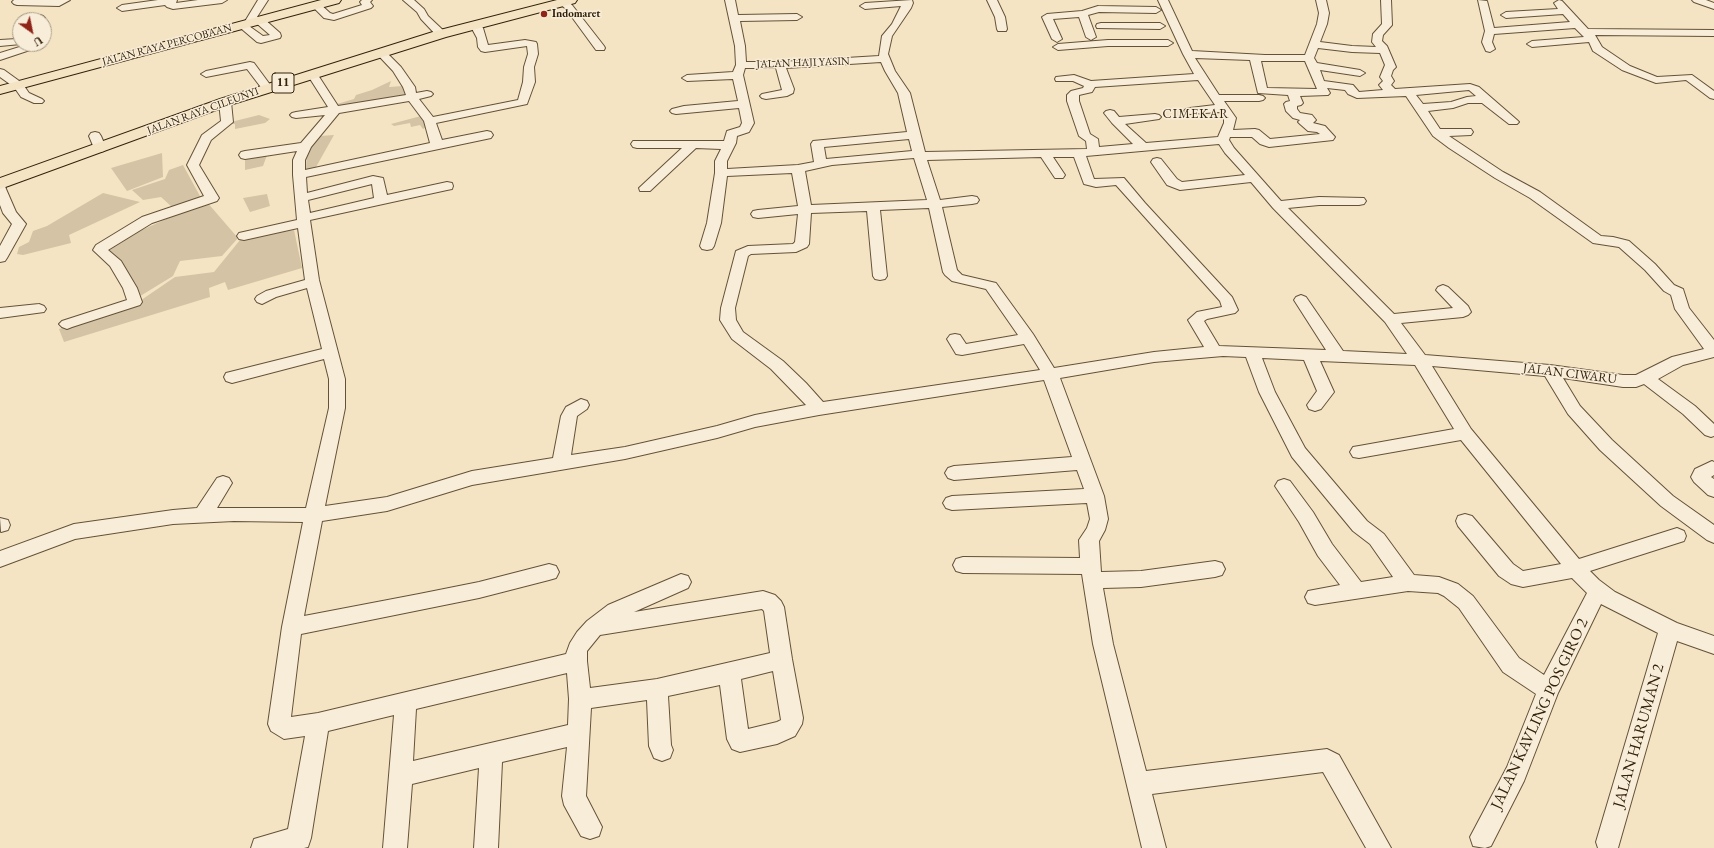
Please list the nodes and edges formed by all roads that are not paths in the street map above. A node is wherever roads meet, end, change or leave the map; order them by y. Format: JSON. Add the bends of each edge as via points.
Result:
{"nodes":[{"id":1,"x":19,"y":0,"type":"edge"},
{"id":2,"x":65,"y":0,"type":"edge"},
{"id":3,"x":171,"y":0,"type":"edge"},
{"id":4,"x":222,"y":0,"type":"edge"},
{"id":5,"x":262,"y":0,"type":"edge"},
{"id":6,"x":335,"y":0,"type":"edge"},
{"id":7,"x":367,"y":0,"type":"edge"},
{"id":8,"x":408,"y":0,"type":"edge"},
{"id":9,"x":730,"y":0,"type":"edge"},
{"id":10,"x":992,"y":0,"type":"edge"},
{"id":11,"x":1092,"y":0,"type":"edge"},
{"id":12,"x":1321,"y":0,"type":"edge"},
{"id":13,"x":1386,"y":0,"type":"edge"},
{"id":14,"x":1697,"y":0,"type":"edge"},
{"id":15,"x":567,"y":1,"type":"edge"},
{"id":16,"x":1482,"y":1,"type":"dead end"},
{"id":17,"x":908,"y":2,"type":"edge"},
{"id":18,"x":316,"y":5,"type":"junction"},
{"id":19,"x":1160,"y":5,"type":"edge"},
{"id":20,"x":865,"y":6,"type":"dead end"},
{"id":21,"x":1714,"y":6,"type":"edge"},
{"id":22,"x":122,"y":8,"type":"dead end"},
{"id":23,"x":1098,"y":9,"type":"junction"},
{"id":24,"x":1083,"y":14,"type":"junction"},
{"id":25,"x":1506,"y":15,"type":"dead end"},
{"id":26,"x":797,"y":17,"type":"dead end"},
{"id":27,"x":734,"y":18,"type":"junction"},
{"id":28,"x":250,"y":23,"type":"junction"},
{"id":29,"x":475,"y":25,"type":"junction"},
{"id":30,"x":1577,"y":25,"type":"junction"},
{"id":31,"x":1101,"y":26,"type":"junction"},
{"id":32,"x":1160,"y":26,"type":"dead end"},
{"id":33,"x":1002,"y":29,"type":"dead end"},
{"id":34,"x":1498,"y":31,"type":"junction"},
{"id":35,"x":1714,"y":33,"type":"edge"},
{"id":36,"x":441,"y":34,"type":"junction"},
{"id":37,"x":1590,"y":36,"type":"junction"},
{"id":38,"x":1091,"y":37,"type":"dead end"},
{"id":39,"x":1108,"y":43,"type":"junction"},
{"id":40,"x":1168,"y":43,"type":"dead end"},
{"id":41,"x":1314,"y":44,"type":"junction"},
{"id":42,"x":1532,"y":44,"type":"dead end"},
{"id":43,"x":600,"y":48,"type":"dead end"},
{"id":44,"x":1490,"y":49,"type":"dead end"},
{"id":45,"x":1383,"y":50,"type":"junction"},
{"id":46,"x":14,"y":52,"type":"edge"},
{"id":47,"x":381,"y":53,"type":"junction"},
{"id":48,"x":1188,"y":54,"type":"junction"},
{"id":49,"x":0,"y":57,"type":"edge"},
{"id":50,"x":1260,"y":58,"type":"junction"},
{"id":51,"x":884,"y":59,"type":"junction"},
{"id":52,"x":1311,"y":62,"type":"junction"},
{"id":53,"x":780,"y":65,"type":"junction"},
{"id":54,"x":1270,"y":69,"type":"dead end"},
{"id":55,"x":740,"y":70,"type":"junction"},
{"id":56,"x":1172,"y":71,"type":"dead end"},
{"id":57,"x":0,"y":72,"type":"edge"},
{"id":58,"x":1199,"y":73,"type":"junction"},
{"id":59,"x":206,"y":74,"type":"dead end"},
{"id":60,"x":312,"y":74,"type":"junction"},
{"id":61,"x":686,"y":78,"type":"dead end"},
{"id":62,"x":1060,"y":79,"type":"dead end"},
{"id":63,"x":1090,"y":84,"type":"junction"},
{"id":64,"x":1321,"y":84,"type":"junction"},
{"id":65,"x":18,"y":85,"type":"junction"},
{"id":66,"x":267,"y":88,"type":"junction"},
{"id":67,"x":0,"y":90,"type":"edge"},
{"id":68,"x":1409,"y":92,"type":"junction"},
{"id":69,"x":1293,"y":93,"type":"junction"},
{"id":70,"x":1392,"y":93,"type":"junction"},
{"id":71,"x":427,"y":94,"type":"dead end"},
{"id":72,"x":1357,"y":94,"type":"junction"},
{"id":73,"x":766,"y":96,"type":"dead end"},
{"id":74,"x":1714,"y":96,"type":"edge"},
{"id":75,"x":412,"y":97,"type":"junction"},
{"id":76,"x":1260,"y":98,"type":"dead end"},
{"id":77,"x":1485,"y":99,"type":"junction"},
{"id":78,"x":38,"y":101,"type":"dead end"},
{"id":79,"x":225,"y":102,"type":"junction"},
{"id":80,"x":1221,"y":103,"type":"junction"},
{"id":81,"x":744,"y":104,"type":"junction"},
{"id":82,"x":1420,"y":108,"type":"junction"},
{"id":83,"x":335,"y":110,"type":"junction"},
{"id":84,"x":1190,"y":111,"type":"dead end"},
{"id":85,"x":676,"y":112,"type":"dead end"},
{"id":86,"x":296,"y":115,"type":"dead end"},
{"id":87,"x":1155,"y":117,"type":"dead end"},
{"id":88,"x":430,"y":121,"type":"junction"},
{"id":89,"x":1513,"y":122,"type":"dead end"},
{"id":90,"x":1467,"y":132,"type":"dead end"},
{"id":91,"x":1437,"y":133,"type":"junction"},
{"id":92,"x":487,"y":135,"type":"dead end"},
{"id":93,"x":914,"y":135,"type":"junction"},
{"id":94,"x":1224,"y":137,"type":"junction"},
{"id":95,"x":637,"y":144,"type":"dead end"},
{"id":96,"x":437,"y":145,"type":"junction"},
{"id":97,"x":693,"y":145,"type":"junction"},
{"id":98,"x":728,"y":145,"type":"junction"},
{"id":99,"x":305,"y":146,"type":"junction"},
{"id":100,"x":1144,"y":148,"type":"junction"},
{"id":101,"x":1094,"y":152,"type":"junction"},
{"id":102,"x":1079,"y":153,"type":"junction"},
{"id":103,"x":1045,"y":154,"type":"junction"},
{"id":104,"x":245,"y":155,"type":"dead end"},
{"id":105,"x":920,"y":155,"type":"junction"},
{"id":106,"x":1157,"y":162,"type":"dead end"},
{"id":107,"x":820,"y":163,"type":"junction"},
{"id":108,"x":798,"y":169,"type":"junction"},
{"id":109,"x":721,"y":173,"type":"junction"},
{"id":110,"x":299,"y":175,"type":"junction"},
{"id":111,"x":1059,"y":175,"type":"dead end"},
{"id":112,"x":1254,"y":178,"type":"junction"},
{"id":113,"x":0,"y":184,"type":"edge"},
{"id":114,"x":446,"y":186,"type":"dead end"},
{"id":115,"x":645,"y":188,"type":"dead end"},
{"id":116,"x":0,"y":189,"type":"edge"},
{"id":117,"x":302,"y":198,"type":"junction"},
{"id":118,"x":381,"y":200,"type":"junction"},
{"id":119,"x":972,"y":200,"type":"dead end"},
{"id":120,"x":1359,"y":200,"type":"dead end"},
{"id":121,"x":935,"y":204,"type":"junction"},
{"id":122,"x":1278,"y":205,"type":"junction"},
{"id":123,"x":874,"y":206,"type":"junction"},
{"id":124,"x":805,"y":209,"type":"junction"},
{"id":125,"x":758,"y":214,"type":"dead end"},
{"id":126,"x":304,"y":221,"type":"junction"},
{"id":127,"x":244,"y":236,"type":"dead end"},
{"id":128,"x":707,"y":246,"type":"dead end"},
{"id":129,"x":0,"y":258,"type":"edge"},
{"id":130,"x":880,"y":276,"type":"dead end"},
{"id":131,"x":312,"y":282,"type":"junction"},
{"id":132,"x":1443,"y":290,"type":"dead end"},
{"id":133,"x":262,"y":299,"type":"dead end"},
{"id":134,"x":1301,"y":300,"type":"dead end"},
{"id":135,"x":39,"y":309,"type":"dead end"},
{"id":136,"x":0,"y":313,"type":"edge"},
{"id":137,"x":1390,"y":319,"type":"junction"},
{"id":138,"x":1190,"y":323,"type":"dead end"},
{"id":139,"x":67,"y":324,"type":"dead end"},
{"id":140,"x":1028,"y":338,"type":"junction"},
{"id":141,"x":955,"y":339,"type":"dead end"},
{"id":142,"x":1211,"y":351,"type":"junction"},
{"id":143,"x":330,"y":352,"type":"junction"},
{"id":144,"x":1252,"y":353,"type":"junction"},
{"id":145,"x":1711,"y":354,"type":"edge"},
{"id":146,"x":1310,"y":355,"type":"junction"},
{"id":147,"x":1338,"y":356,"type":"junction"},
{"id":148,"x":1420,"y":360,"type":"junction"},
{"id":149,"x":1550,"y":370,"type":"junction"},
{"id":150,"x":1050,"y":374,"type":"junction"},
{"id":151,"x":232,"y":377,"type":"dead end"},
{"id":152,"x":1646,"y":378,"type":"junction"},
{"id":153,"x":1315,"y":405,"type":"dead end"},
{"id":154,"x":582,"y":406,"type":"dead end"},
{"id":155,"x":819,"y":409,"type":"junction"},
{"id":156,"x":1711,"y":431,"type":"dead end"},
{"id":157,"x":1465,"y":433,"type":"junction"},
{"id":158,"x":1359,"y":452,"type":"dead end"},
{"id":159,"x":561,"y":462,"type":"junction"},
{"id":160,"x":1082,"y":463,"type":"junction"},
{"id":161,"x":1712,"y":468,"type":"dead end"},
{"id":162,"x":954,"y":473,"type":"dead end"},
{"id":163,"x":222,"y":483,"type":"dead end"},
{"id":164,"x":1284,"y":486,"type":"dead end"},
{"id":165,"x":1714,"y":490,"type":"edge"},
{"id":166,"x":1095,"y":496,"type":"junction"},
{"id":167,"x":952,"y":504,"type":"dead end"},
{"id":168,"x":203,"y":515,"type":"junction"},
{"id":169,"x":314,"y":515,"type":"junction"},
{"id":170,"x":1465,"y":521,"type":"dead end"},
{"id":171,"x":1714,"y":535,"type":"edge"},
{"id":172,"x":1677,"y":536,"type":"dead end"},
{"id":173,"x":0,"y":559,"type":"edge"},
{"id":174,"x":963,"y":566,"type":"dead end"},
{"id":175,"x":1215,"y":569,"type":"dead end"},
{"id":176,"x":1576,"y":569,"type":"junction"},
{"id":177,"x":549,"y":572,"type":"dead end"},
{"id":178,"x":1091,"y":573,"type":"junction"},
{"id":179,"x":681,"y":582,"type":"dead end"},
{"id":180,"x":1408,"y":583,"type":"junction"},
{"id":181,"x":1356,"y":591,"type":"junction"},
{"id":182,"x":1598,"y":591,"type":"junction"},
{"id":183,"x":1315,"y":597,"type":"dead end"},
{"id":184,"x":292,"y":627,"type":"junction"},
{"id":185,"x":594,"y":627,"type":"junction"},
{"id":186,"x":1670,"y":630,"type":"junction"},
{"id":187,"x":1714,"y":645,"type":"edge"},
{"id":188,"x":781,"y":659,"type":"junction"},
{"id":189,"x":576,"y":661,"type":"junction"},
{"id":190,"x":729,"y":673,"type":"junction"},
{"id":191,"x":657,"y":688,"type":"junction"},
{"id":192,"x":1548,"y":690,"type":"junction"},
{"id":193,"x":580,"y":699,"type":"junction"},
{"id":194,"x":406,"y":702,"type":"junction"},
{"id":195,"x":318,"y":723,"type":"junction"},
{"id":196,"x":579,"y":733,"type":"junction"},
{"id":197,"x":662,"y":750,"type":"dead end"},
{"id":198,"x":491,"y":754,"type":"junction"},
{"id":199,"x":400,"y":775,"type":"junction"},
{"id":200,"x":1138,"y":784,"type":"junction"},
{"id":201,"x":590,"y":826,"type":"dead end"},
{"id":202,"x":1482,"y":837,"type":"dead end"},
{"id":203,"x":1608,"y":842,"type":"dead end"},
{"id":204,"x":298,"y":843,"type":"edge"},
{"id":205,"x":263,"y":848,"type":"edge"},
{"id":206,"x":395,"y":848,"type":"edge"},
{"id":207,"x":486,"y":848,"type":"edge"},
{"id":208,"x":1154,"y":848,"type":"edge"},
{"id":209,"x":1378,"y":848,"type":"edge"}],
"edges":[{"from":1,"to":2,"type":"street","via":[[17,2],[60,3]]},
{"from":3,"to":4,"type":"street","via":[[170,5],[173,6]]},
{"from":3,"to":22,"type":"street"},
{"from":5,"to":28,"type":"street"},
{"from":6,"to":18,"type":"highway","name":"JALAN RAYA PERCOBAAN"},
{"from":7,"to":18,"type":"street","via":[[368,6],[334,17],[327,16]]},
{"from":8,"to":36,"type":"street"},
{"from":9,"to":27,"type":"street","name":"JALAN HAJI YASIN"},
{"from":10,"to":33,"type":"street","via":[[1000,17]]},
{"from":11,"to":23,"type":"street"},
{"from":12,"to":41,"type":"street","via":[[1324,13]]},
{"from":13,"to":45,"type":"street","via":[[1387,25],[1377,38]]},
{"from":14,"to":21,"type":"street"},
{"from":15,"to":29,"type":"highway","name":"JALAN RAYA CILEUNYI","number":"11"},
{"from":15,"to":43,"type":"street"},
{"from":16,"to":34,"type":"street"},
{"from":17,"to":20,"type":"street"},
{"from":17,"to":51,"type":"street","via":[[887,36],[883,50]]},
{"from":18,"to":28,"type":"highway","name":"JALAN RAYA PERCOBAAN"},
{"from":19,"to":23,"type":"street"},
{"from":19,"to":48,"type":"street"},
{"from":23,"to":24,"type":"street"},
{"from":23,"to":31,"type":"street"},
{"from":24,"to":38,"type":"street"},
{"from":24,"to":39,"type":"street","via":[[1046,17],[1058,43]]},
{"from":25,"to":30,"type":"street","via":[[1562,7]]},
{"from":26,"to":27,"type":"street"},
{"from":27,"to":55,"type":"street","name":"JALAN HAJI YASIN","via":[[740,46]]},
{"from":28,"to":65,"type":"highway","name":"JALAN RAYA PERCOBAAN"},
{"from":29,"to":36,"type":"highway","name":"JALAN RAYA CILEUNYI","number":"11"},
{"from":29,"to":88,"type":"street","via":[[485,50],[524,43],[532,44],[529,82],[523,102]]},
{"from":30,"to":34,"type":"street"},
{"from":30,"to":37,"type":"street"},
{"from":31,"to":32,"type":"street"},
{"from":31,"to":39,"type":"street"},
{"from":34,"to":44,"type":"street","via":[[1487,42]]},
{"from":35,"to":37,"type":"street"},
{"from":36,"to":47,"type":"highway","name":"JALAN RAYA CILEUNYI","number":"11"},
{"from":37,"to":42,"type":"street"},
{"from":37,"to":74,"type":"street","via":[[1602,53],[1644,77],[1656,80],[1688,77]]},
{"from":39,"to":40,"type":"street"},
{"from":41,"to":45,"type":"street","via":[[1348,49]]},
{"from":41,"to":52,"type":"street"},
{"from":45,"to":70,"type":"street","via":[[1391,67],[1388,68],[1385,77],[1389,81],[1385,85]]},
{"from":46,"to":49,"type":"street"},
{"from":47,"to":60,"type":"highway","name":"JALAN RAYA CILEUNYI","number":"11"},
{"from":47,"to":75,"type":"street","via":[[397,69],[409,87]]},
{"from":48,"to":50,"type":"street"},
{"from":48,"to":58,"type":"street"},
{"from":50,"to":52,"type":"street"},
{"from":50,"to":54,"type":"street"},
{"from":50,"to":69,"type":"street","via":[[1262,91]]},
{"from":51,"to":53,"type":"street","name":"JALAN HAJI YASIN"},
{"from":51,"to":93,"type":"street","via":[[904,93]]},
{"from":52,"to":64,"type":"street"},
{"from":52,"to":72,"type":"street","via":[[1363,74],[1352,79],[1351,87]]},
{"from":53,"to":55,"type":"street","name":"JALAN HAJI YASIN"},
{"from":53,"to":73,"type":"street","via":[[788,89],[786,93]]},
{"from":55,"to":61,"type":"street"},
{"from":55,"to":81,"type":"street"},
{"from":56,"to":58,"type":"street"},
{"from":57,"to":65,"type":"street"},
{"from":58,"to":63,"type":"street"},
{"from":58,"to":80,"type":"street"},
{"from":59,"to":66,"type":"street","via":[[250,65]]},
{"from":60,"to":66,"type":"highway","name":"JALAN RAYA CILEUNYI","number":"11"},
{"from":60,"to":83,"type":"street"},
{"from":62,"to":63,"type":"street","via":[[1074,78]]},
{"from":63,"to":101,"type":"street","via":[[1088,90],[1073,95],[1073,101],[1084,136],[1092,139]]},
{"from":64,"to":69,"type":"street","via":[[1323,94]]},
{"from":64,"to":72,"type":"street","via":[[1349,87]]},
{"from":65,"to":67,"type":"highway","name":"JALAN RAYA PERCOBAAN"},
{"from":65,"to":78,"type":"street","via":[[25,95]]},
{"from":66,"to":79,"type":"highway","name":"JALAN RAYA CILEUNYI","number":"11"},
{"from":68,"to":70,"type":"street"},
{"from":68,"to":77,"type":"street","via":[[1470,87]]},
{"from":68,"to":82,"type":"street"},
{"from":69,"to":94,"type":"street","via":[[1297,103],[1290,104],[1290,109],[1297,116],[1308,117],[1310,120],[1304,122],[1312,128],[1321,129],[1329,137],[1269,143],[1255,133]]},
{"from":70,"to":72,"type":"street"},
{"from":71,"to":75,"type":"street"},
{"from":75,"to":83,"type":"street"},
{"from":75,"to":88,"type":"street"},
{"from":76,"to":80,"type":"street"},
{"from":77,"to":82,"type":"street"},
{"from":77,"to":89,"type":"street"},
{"from":79,"to":113,"type":"highway","name":"JALAN RAYA CILEUNYI","number":"11","via":[[98,142]]},
{"from":79,"to":139,"type":"street","via":[[228,122],[206,138],[193,165],[212,198],[147,220],[101,248],[100,250],[116,264],[135,302]]},
{"from":80,"to":84,"type":"street"},
{"from":80,"to":94,"type":"street","via":[[1230,118]]},
{"from":81,"to":85,"type":"street","via":[[684,109]]},
{"from":81,"to":98,"type":"street","via":[[748,126],[732,134]]},
{"from":82,"to":91,"type":"street"},
{"from":83,"to":86,"type":"street"},
{"from":83,"to":99,"type":"street"},
{"from":87,"to":100,"type":"street","via":[[1113,117]]},
{"from":88,"to":96,"type":"street"},
{"from":90,"to":91,"type":"street"},
{"from":91,"to":145,"type":"street","via":[[1493,172],[1547,202],[1598,240],[1624,244],[1669,288],[1678,292],[1679,302],[1685,314]]},
{"from":92,"to":96,"type":"street"},
{"from":93,"to":105,"type":"street"},
{"from":93,"to":107,"type":"street","via":[[817,144]]},
{"from":94,"to":100,"type":"street"},
{"from":94,"to":112,"type":"street","via":[[1229,150]]},
{"from":95,"to":97,"type":"street"},
{"from":96,"to":110,"type":"street"},
{"from":97,"to":98,"type":"street"},
{"from":97,"to":115,"type":"street"},
{"from":98,"to":109,"type":"street","via":[[721,161]]},
{"from":99,"to":104,"type":"street"},
{"from":99,"to":110,"type":"street","via":[[299,160]]},
{"from":100,"to":101,"type":"street"},
{"from":101,"to":102,"type":"street"},
{"from":102,"to":103,"type":"street"},
{"from":102,"to":142,"type":"street","via":[[1089,181],[1119,181],[1227,300],[1230,310],[1202,315],[1196,320]]},
{"from":103,"to":105,"type":"street"},
{"from":103,"to":111,"type":"street"},
{"from":105,"to":107,"type":"street"},
{"from":105,"to":121,"type":"street"},
{"from":106,"to":112,"type":"street","via":[[1172,182],[1180,186]]},
{"from":107,"to":108,"type":"street"},
{"from":108,"to":109,"type":"street"},
{"from":108,"to":124,"type":"street"},
{"from":109,"to":128,"type":"street","via":[[714,223]]},
{"from":110,"to":117,"type":"street"},
{"from":112,"to":122,"type":"street"},
{"from":114,"to":118,"type":"street"},
{"from":116,"to":129,"type":"street","via":[[10,213],[19,224]]},
{"from":117,"to":118,"type":"street","via":[[373,180],[378,181]]},
{"from":117,"to":126,"type":"street"},
{"from":118,"to":126,"type":"street"},
{"from":119,"to":121,"type":"street"},
{"from":120,"to":122,"type":"street"},
{"from":121,"to":123,"type":"street"},
{"from":121,"to":140,"type":"street","via":[[950,272],[957,278],[991,286]]},
{"from":122,"to":137,"type":"street"},
{"from":123,"to":124,"type":"street"},
{"from":123,"to":130,"type":"street"},
{"from":124,"to":125,"type":"street"},
{"from":124,"to":155,"type":"street","via":[[801,246],[748,250],[741,254],[728,308],[728,320],[737,335],[777,365]]},
{"from":126,"to":127,"type":"street"},
{"from":126,"to":131,"type":"street"},
{"from":131,"to":133,"type":"street"},
{"from":131,"to":143,"type":"street"},
{"from":132,"to":137,"type":"street","via":[[1463,309],[1463,312]]},
{"from":134,"to":147,"type":"street"},
{"from":135,"to":136,"type":"street"},
{"from":137,"to":148,"type":"street"},
{"from":138,"to":142,"type":"street"},
{"from":140,"to":141,"type":"street","via":[[962,350]]},
{"from":140,"to":150,"type":"street"},
{"from":142,"to":144,"type":"street","name":"JALAN CIWARU"},
{"from":142,"to":150,"type":"street","name":"JALAN CIWARU"},
{"from":143,"to":151,"type":"street"},
{"from":143,"to":169,"type":"street","via":[[337,379],[337,408]]},
{"from":144,"to":146,"type":"street","name":"JALAN CIWARU"},
{"from":144,"to":180,"type":"street","via":[[1267,392],[1298,452],[1360,526],[1377,539]]},
{"from":145,"to":152,"type":"street","name":"JALAN CIWARU","via":[[1678,361]]},
{"from":146,"to":147,"type":"street","name":"JALAN CIWARU"},
{"from":146,"to":153,"type":"street","via":[[1326,392]]},
{"from":147,"to":148,"type":"street","name":"JALAN CIWARU"},
{"from":148,"to":149,"type":"street","name":"JALAN CIWARU"},
{"from":148,"to":157,"type":"street"},
{"from":149,"to":152,"type":"street","name":"JALAN CIWARU","via":[[1623,381]]},
{"from":149,"to":171,"type":"street","via":[[1574,410],[1606,445],[1667,501]]},
{"from":150,"to":155,"type":"street","name":"JALAN CIWARU"},
{"from":150,"to":160,"type":"street"},
{"from":152,"to":156,"type":"street"},
{"from":154,"to":159,"type":"street","via":[[572,411],[569,416]]},
{"from":155,"to":159,"type":"street","name":"JALAN CIWARU","via":[[626,453]]},
{"from":157,"to":158,"type":"street"},
{"from":157,"to":176,"type":"street"},
{"from":159,"to":169,"type":"street","name":"JALAN CIWARU","via":[[472,478],[396,502]]},
{"from":160,"to":162,"type":"street"},
{"from":160,"to":166,"type":"street"},
{"from":161,"to":165,"type":"street","via":[[1700,477]]},
{"from":163,"to":168,"type":"street"},
{"from":164,"to":181,"type":"street","via":[[1325,550]]},
{"from":166,"to":167,"type":"street"},
{"from":166,"to":178,"type":"street","via":[[1099,519],[1096,530],[1089,540]]},
{"from":168,"to":169,"type":"street","name":"JALAN CIWARU"},
{"from":168,"to":173,"type":"street","name":"JALAN CIWARU","via":[[74,532]]},
{"from":169,"to":184,"type":"street"},
{"from":170,"to":176,"type":"street","via":[[1506,570],[1518,578],[1532,578]]},
{"from":172,"to":176,"type":"street"},
{"from":174,"to":178,"type":"street"},
{"from":175,"to":178,"type":"street","via":[[1142,579]]},
{"from":176,"to":182,"type":"street"},
{"from":177,"to":184,"type":"street","via":[[419,603]]},
{"from":178,"to":200,"type":"street","via":[[1103,644]]},
{"from":179,"to":185,"type":"street","via":[[615,611]]},
{"from":180,"to":181,"type":"street"},
{"from":180,"to":192,"type":"street","via":[[1439,585],[1459,595],[1511,665]]},
{"from":181,"to":183,"type":"street"},
{"from":182,"to":186,"type":"street"},
{"from":182,"to":192,"type":"street","name":"JALAN KAVLING POS GIRO 2"},
{"from":184,"to":195,"type":"street","via":[[279,724],[284,728],[291,728]]},
{"from":185,"to":188,"type":"street","via":[[764,600],[774,607]]},
{"from":185,"to":189,"type":"street","via":[[584,638]]},
{"from":186,"to":187,"type":"street"},
{"from":186,"to":203,"type":"street","name":"JALAN HARUMAN 2"},
{"from":188,"to":190,"type":"street"},
{"from":188,"to":190,"type":"street","via":[[792,718],[787,729],[777,733],[744,741],[738,739]]},
{"from":189,"to":193,"type":"street"},
{"from":189,"to":194,"type":"street"},
{"from":190,"to":191,"type":"street"},
{"from":191,"to":193,"type":"street"},
{"from":191,"to":197,"type":"street"},
{"from":192,"to":202,"type":"street","name":"JALAN KAVLING POS GIRO 2","via":[[1516,773]]},
{"from":193,"to":196,"type":"street"},
{"from":194,"to":195,"type":"street"},
{"from":194,"to":199,"type":"street"},
{"from":195,"to":204,"type":"street"},
{"from":196,"to":198,"type":"street"},
{"from":196,"to":201,"type":"street","via":[[574,796],[576,805]]},
{"from":198,"to":199,"type":"street"},
{"from":198,"to":207,"type":"street"},
{"from":199,"to":206,"type":"street"},
{"from":200,"to":208,"type":"street"},
{"from":200,"to":209,"type":"street","via":[[1327,760]]},
{"from":204,"to":205,"type":"street"}]}
